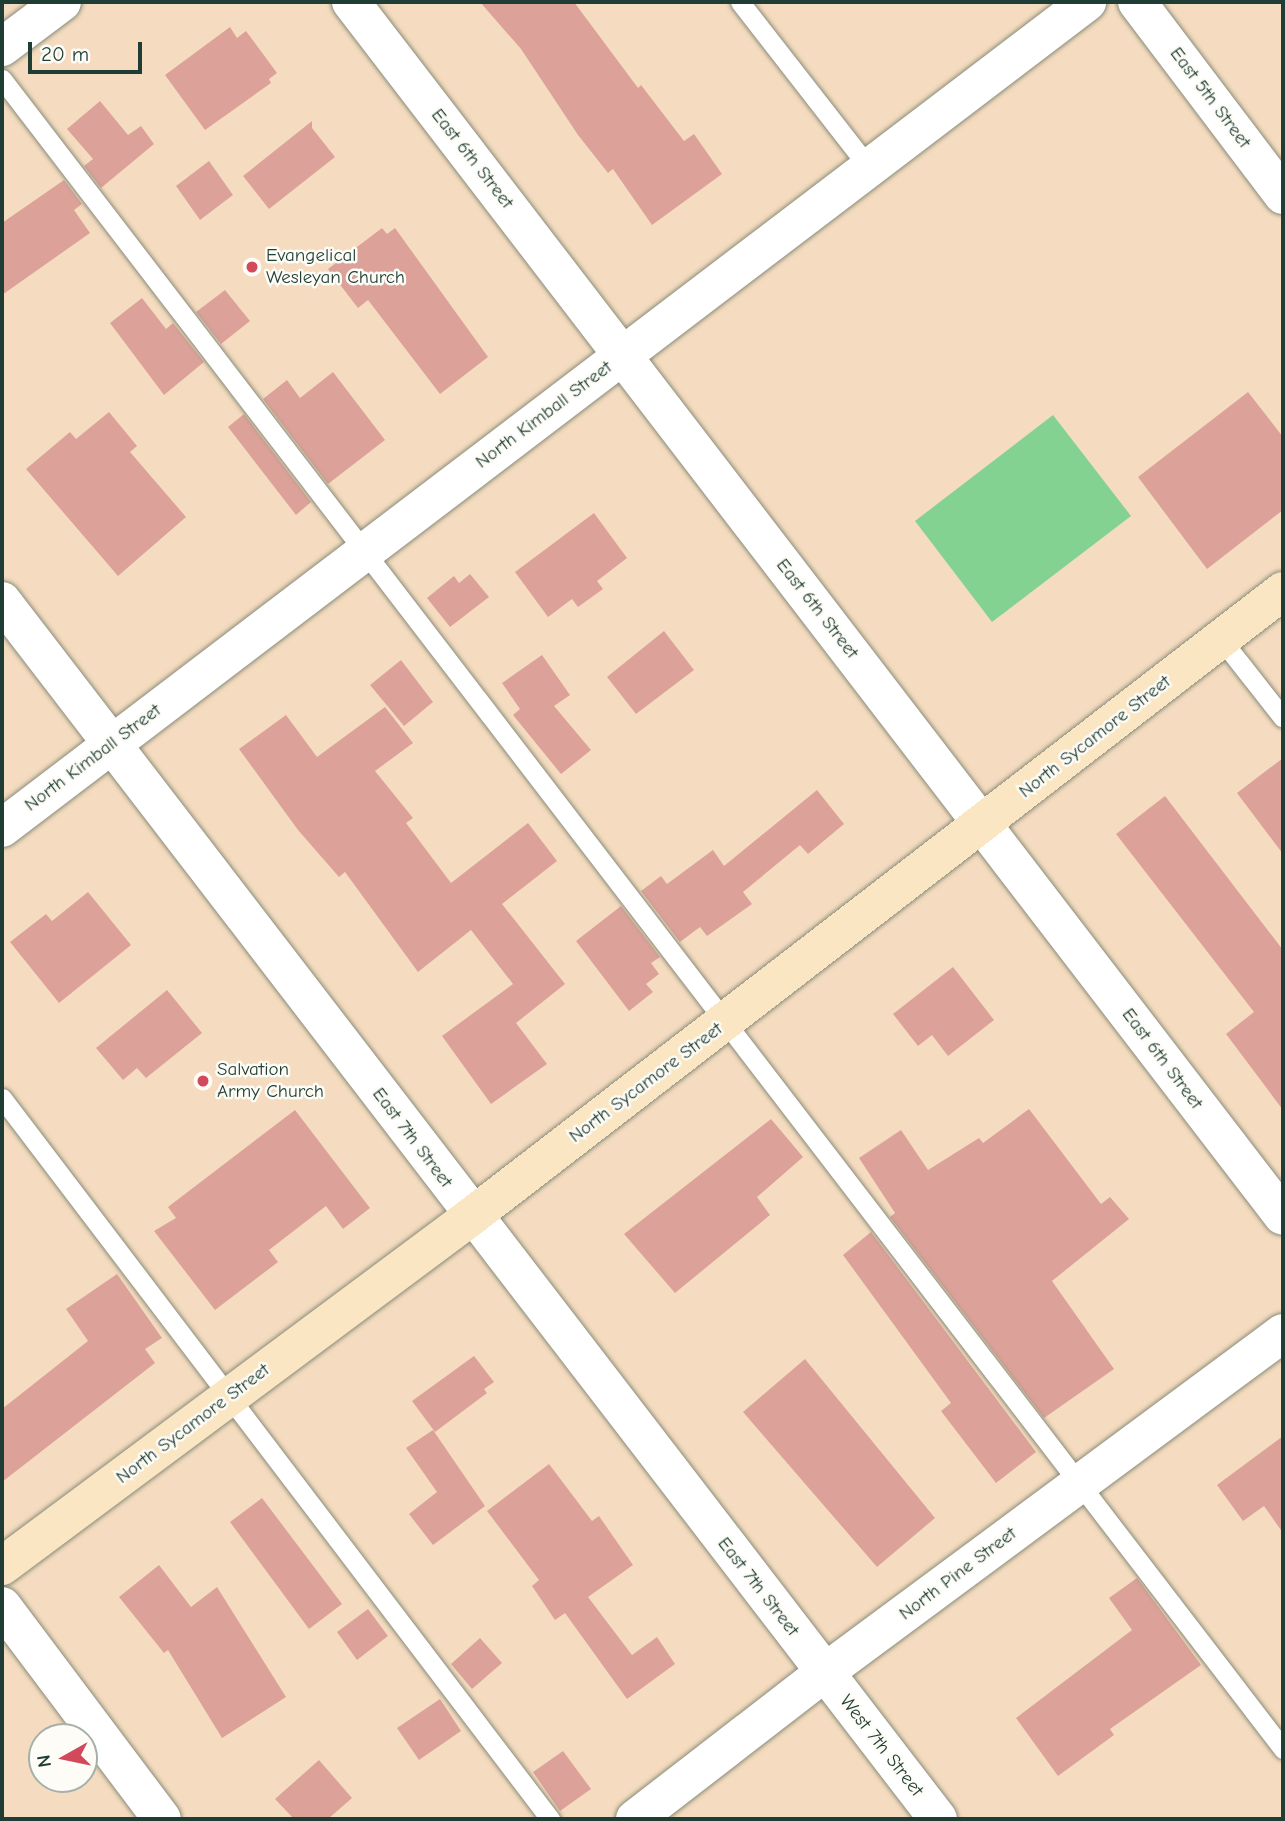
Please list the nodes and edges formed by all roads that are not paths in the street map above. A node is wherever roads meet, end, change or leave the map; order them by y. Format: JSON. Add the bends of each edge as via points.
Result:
{"nodes":[{"id":1,"x":62,"y":2,"type":"edge"},
{"id":2,"x":351,"y":2,"type":"edge"},
{"id":3,"x":740,"y":2,"type":"edge"},
{"id":4,"x":1087,"y":2,"type":"edge"},
{"id":5,"x":1137,"y":2,"type":"edge"},
{"id":6,"x":2,"y":47,"type":"edge"},
{"id":7,"x":2,"y":79,"type":"edge"},
{"id":8,"x":869,"y":168,"type":"junction"},
{"id":9,"x":1283,"y":195,"type":"edge"},
{"id":10,"x":623,"y":355,"type":"junction"},
{"id":11,"x":365,"y":551,"type":"junction"},
{"id":12,"x":1283,"y":591,"type":"edge"},
{"id":13,"x":2,"y":601,"type":"edge"},
{"id":14,"x":1221,"y":639,"type":"junction"},
{"id":15,"x":1283,"y":718,"type":"edge"},
{"id":16,"x":112,"y":744,"type":"junction"},
{"id":17,"x":982,"y":824,"type":"junction"},
{"id":18,"x":2,"y":828,"type":"edge"},
{"id":19,"x":727,"y":1021,"type":"junction"},
{"id":20,"x":2,"y":1098,"type":"edge"},
{"id":21,"x":472,"y":1216,"type":"junction"},
{"id":22,"x":1283,"y":1216,"type":"edge"},
{"id":23,"x":1283,"y":1333,"type":"edge"},
{"id":24,"x":229,"y":1397,"type":"junction"},
{"id":25,"x":1080,"y":1483,"type":"junction"},
{"id":26,"x":2,"y":1566,"type":"edge"},
{"id":27,"x":2,"y":1606,"type":"edge"},
{"id":28,"x":824,"y":1673,"type":"junction"},
{"id":29,"x":1283,"y":1749,"type":"edge"},
{"id":30,"x":162,"y":1819,"type":"edge"},
{"id":31,"x":550,"y":1819,"type":"edge"},
{"id":32,"x":635,"y":1819,"type":"edge"},
{"id":33,"x":938,"y":1819,"type":"edge"}],
"edges":[{"from":1,"to":6,"type":"street"},
{"from":2,"to":10,"type":"street","name":"East 6th Street"},
{"from":3,"to":8,"type":"lane"},
{"from":4,"to":8,"type":"street","name":"North Kimball Street"},
{"from":5,"to":9,"type":"street","name":"East 5th Street"},
{"from":7,"to":11,"type":"lane"},
{"from":8,"to":10,"type":"street","name":"North Kimball Street"},
{"from":10,"to":11,"type":"street","name":"North Kimball Street"},
{"from":10,"to":17,"type":"street","name":"East 6th Street"},
{"from":11,"to":16,"type":"street","name":"North Kimball Street"},
{"from":11,"to":19,"type":"lane"},
{"from":12,"to":14,"type":"main road","name":"North Sycamore Street"},
{"from":13,"to":16,"type":"street","name":"East 7th Street"},
{"from":14,"to":15,"type":"lane"},
{"from":14,"to":17,"type":"main road","name":"North Sycamore Street"},
{"from":16,"to":18,"type":"street","name":"North Kimball Street"},
{"from":16,"to":21,"type":"street","name":"East 7th Street"},
{"from":17,"to":19,"type":"main road","name":"North Sycamore Street"},
{"from":17,"to":22,"type":"street","name":"East 6th Street"},
{"from":19,"to":21,"type":"main road","name":"North Sycamore Street"},
{"from":19,"to":25,"type":"lane"},
{"from":20,"to":24,"type":"lane"},
{"from":21,"to":24,"type":"main road","name":"North Sycamore Street"},
{"from":21,"to":28,"type":"street","name":"East 7th Street"},
{"from":23,"to":25,"type":"street","name":"North Pine Street"},
{"from":24,"to":26,"type":"main road","name":"North Sycamore Street"},
{"from":24,"to":31,"type":"lane"},
{"from":25,"to":28,"type":"street","name":"North Pine Street"},
{"from":25,"to":29,"type":"lane"},
{"from":27,"to":30,"type":"street"},
{"from":28,"to":32,"type":"street","name":"North Pine Street"},
{"from":28,"to":33,"type":"street","name":"West 7th Street"}]}
